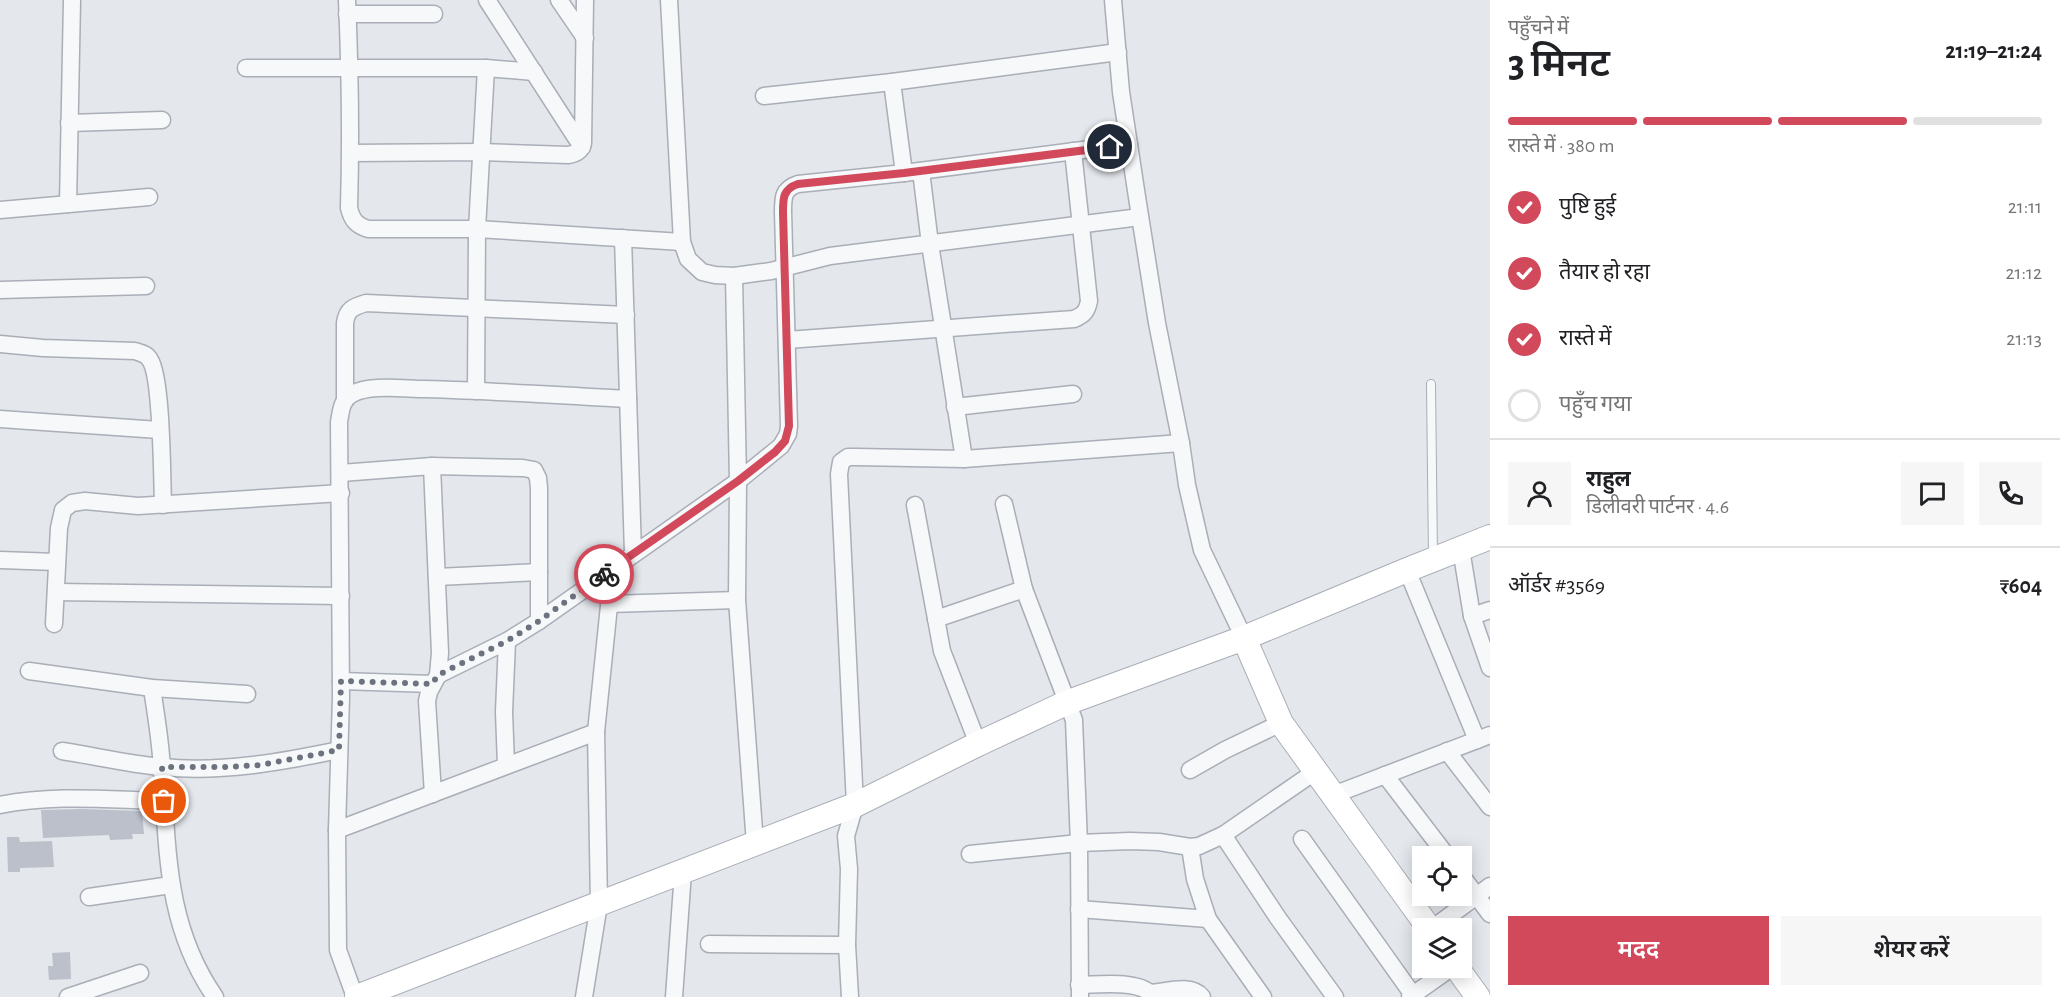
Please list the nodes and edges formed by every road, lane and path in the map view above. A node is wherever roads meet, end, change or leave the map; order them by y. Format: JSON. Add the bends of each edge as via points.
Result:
{"nodes":[{"id":1,"x":72,"y":0,"type":"edge"},
{"id":2,"x":487,"y":0,"type":"edge"},
{"id":3,"x":559,"y":0,"type":"edge"},
{"id":4,"x":585,"y":0,"type":"edge"},
{"id":5,"x":669,"y":0,"type":"edge"},
{"id":6,"x":1113,"y":0,"type":"edge"},
{"id":7,"x":347,"y":7,"type":"edge"},
{"id":8,"x":434,"y":14,"type":"dead end"},
{"id":9,"x":585,"y":38,"type":"junction"},
{"id":10,"x":1118,"y":52,"type":"junction"},
{"id":11,"x":246,"y":68,"type":"dead end"},
{"id":12,"x":350,"y":68,"type":"junction"},
{"id":13,"x":486,"y":68,"type":"junction"},
{"id":14,"x":534,"y":72,"type":"junction"},
{"id":15,"x":892,"y":82,"type":"junction"},
{"id":16,"x":764,"y":96,"type":"dead end"},
{"id":17,"x":162,"y":120,"type":"dead end"},
{"id":18,"x":69,"y":123,"type":"junction"},
{"id":19,"x":1129,"y":144,"type":"junction"},
{"id":20,"x":582,"y":147,"type":"junction"},
{"id":21,"x":1073,"y":151,"type":"junction"},
{"id":22,"x":481,"y":152,"type":"junction"},
{"id":23,"x":351,"y":153,"type":"junction"},
{"id":24,"x":921,"y":171,"type":"junction"},
{"id":25,"x":904,"y":173,"type":"junction"},
{"id":26,"x":149,"y":197,"type":"dead end"},
{"id":27,"x":68,"y":204,"type":"junction"},
{"id":28,"x":0,"y":210,"type":"edge"},
{"id":29,"x":1140,"y":217,"type":"junction"},
{"id":30,"x":1081,"y":225,"type":"junction"},
{"id":31,"x":477,"y":229,"type":"junction"},
{"id":32,"x":623,"y":238,"type":"junction"},
{"id":33,"x":682,"y":242,"type":"junction"},
{"id":34,"x":930,"y":244,"type":"junction"},
{"id":35,"x":785,"y":267,"type":"junction"},
{"id":36,"x":734,"y":276,"type":"junction"},
{"id":37,"x":146,"y":286,"type":"dead end"},
{"id":38,"x":0,"y":290,"type":"edge"},
{"id":39,"x":477,"y":308,"type":"junction"},
{"id":40,"x":626,"y":315,"type":"junction"},
{"id":41,"x":943,"y":330,"type":"junction"},
{"id":42,"x":787,"y":340,"type":"junction"},
{"id":43,"x":0,"y":344,"type":"edge"},
{"id":44,"x":1431,"y":384,"type":"dead end"},
{"id":45,"x":476,"y":391,"type":"junction"},
{"id":46,"x":1073,"y":394,"type":"dead end"},
{"id":47,"x":628,"y":399,"type":"junction"},
{"id":48,"x":345,"y":400,"type":"junction"},
{"id":49,"x":956,"y":406,"type":"junction"},
{"id":50,"x":0,"y":419,"type":"edge"},
{"id":51,"x":159,"y":430,"type":"junction"},
{"id":52,"x":1181,"y":443,"type":"junction"},
{"id":53,"x":963,"y":459,"type":"junction"},
{"id":54,"x":432,"y":466,"type":"junction"},
{"id":55,"x":341,"y":472,"type":"junction"},
{"id":56,"x":738,"y":481,"type":"junction"},
{"id":57,"x":341,"y":493,"type":"junction"},
{"id":58,"x":1004,"y":504,"type":"dead end"},
{"id":59,"x":164,"y":505,"type":"junction"},
{"id":60,"x":915,"y":505,"type":"dead end"},
{"id":61,"x":1490,"y":537,"type":"edge"},
{"id":62,"x":1461,"y":549,"type":"junction"},
{"id":63,"x":633,"y":553,"type":"junction"},
{"id":64,"x":0,"y":560,"type":"edge"},
{"id":65,"x":1433,"y":560,"type":"junction"},
{"id":66,"x":57,"y":562,"type":"junction"},
{"id":67,"x":614,"y":567,"type":"junction"},
{"id":68,"x":1407,"y":570,"type":"junction"},
{"id":69,"x":539,"y":572,"type":"junction"},
{"id":70,"x":437,"y":577,"type":"junction"},
{"id":71,"x":1024,"y":588,"type":"junction"},
{"id":72,"x":56,"y":592,"type":"junction"},
{"id":73,"x":341,"y":596,"type":"junction"},
{"id":74,"x":737,"y":600,"type":"junction"},
{"id":75,"x":610,"y":604,"type":"junction"},
{"id":76,"x":1490,"y":610,"type":"edge"},
{"id":77,"x":1472,"y":616,"type":"junction"},
{"id":78,"x":936,"y":619,"type":"junction"},
{"id":79,"x":539,"y":621,"type":"junction"},
{"id":80,"x":54,"y":624,"type":"dead end"},
{"id":81,"x":1244,"y":638,"type":"junction"},
{"id":82,"x":507,"y":641,"type":"junction"},
{"id":83,"x":1489,"y":663,"type":"edge"},
{"id":84,"x":29,"y":671,"type":"dead end"},
{"id":85,"x":435,"y":680,"type":"junction"},
{"id":86,"x":341,"y":681,"type":"junction"},
{"id":87,"x":152,"y":688,"type":"junction"},
{"id":88,"x":247,"y":694,"type":"dead end"},
{"id":89,"x":1066,"y":703,"type":"junction"},
{"id":90,"x":1281,"y":723,"type":"junction"},
{"id":91,"x":596,"y":732,"type":"junction"},
{"id":92,"x":1483,"y":738,"type":"edge"},
{"id":93,"x":978,"y":744,"type":"junction"},
{"id":94,"x":339,"y":750,"type":"junction"},
{"id":95,"x":62,"y":751,"type":"dead end"},
{"id":96,"x":1447,"y":751,"type":"junction"},
{"id":97,"x":506,"y":765,"type":"junction"},
{"id":98,"x":162,"y":767,"type":"junction"},
{"id":99,"x":1190,"y":770,"type":"dead end"},
{"id":100,"x":1316,"y":771,"type":"junction"},
{"id":101,"x":1385,"y":775,"type":"junction"},
{"id":102,"x":433,"y":794,"type":"junction"},
{"id":103,"x":1332,"y":795,"type":"junction"},
{"id":104,"x":164,"y":801,"type":"junction"},
{"id":105,"x":0,"y":805,"type":"edge"},
{"id":106,"x":855,"y":806,"type":"junction"},
{"id":107,"x":1490,"y":807,"type":"edge"},
{"id":108,"x":337,"y":830,"type":"junction"},
{"id":109,"x":1223,"y":835,"type":"junction"},
{"id":110,"x":1302,"y":839,"type":"dead end"},
{"id":111,"x":1079,"y":843,"type":"junction"},
{"id":112,"x":755,"y":844,"type":"junction"},
{"id":113,"x":1439,"y":846,"type":"edge"},
{"id":114,"x":1190,"y":847,"type":"junction"},
{"id":115,"x":970,"y":854,"type":"dead end"},
{"id":116,"x":683,"y":872,"type":"junction"},
{"id":117,"x":171,"y":885,"type":"junction"},
{"id":118,"x":1484,"y":891,"type":"edge"},
{"id":119,"x":89,"y":897,"type":"dead end"},
{"id":120,"x":599,"y":904,"type":"junction"},
{"id":121,"x":1079,"y":909,"type":"junction"},
{"id":122,"x":1490,"y":914,"type":"edge"},
{"id":123,"x":1424,"y":918,"type":"edge"},
{"id":124,"x":1445,"y":918,"type":"edge"},
{"id":125,"x":1208,"y":919,"type":"junction"},
{"id":126,"x":709,"y":944,"type":"dead end"},
{"id":127,"x":847,"y":945,"type":"junction"},
{"id":128,"x":140,"y":973,"type":"dead end"},
{"id":129,"x":1437,"y":978,"type":"edge"},
{"id":130,"x":1464,"y":978,"type":"edge"},
{"id":131,"x":1079,"y":991,"type":"edge"},
{"id":132,"x":1152,"y":995,"type":"edge"},
{"id":133,"x":1411,"y":996,"type":"edge"},
{"id":134,"x":68,"y":997,"type":"edge"},
{"id":135,"x":215,"y":997,"type":"edge"},
{"id":136,"x":356,"y":997,"type":"edge"},
{"id":137,"x":584,"y":997,"type":"edge"},
{"id":138,"x":674,"y":997,"type":"edge"},
{"id":139,"x":850,"y":997,"type":"edge"},
{"id":140,"x":1202,"y":997,"type":"edge"},
{"id":141,"x":1263,"y":997,"type":"edge"},
{"id":142,"x":1335,"y":997,"type":"edge"},
{"id":143,"x":1478,"y":997,"type":"edge"}],
"edges":[{"from":1,"to":18,"type":"street"},
{"from":2,"to":14,"type":"street"},
{"from":3,"to":9,"type":"street"},
{"from":4,"to":9,"type":"street"},
{"from":5,"to":33,"type":"street"},
{"from":6,"to":10,"type":"street"},
{"from":7,"to":8,"type":"street"},
{"from":7,"to":12,"type":"street"},
{"from":9,"to":20,"type":"street"},
{"from":10,"to":15,"type":"street"},
{"from":10,"to":19,"type":"street"},
{"from":11,"to":12,"type":"street"},
{"from":12,"to":13,"type":"street"},
{"from":12,"to":23,"type":"street"},
{"from":13,"to":14,"type":"street"},
{"from":13,"to":22,"type":"street"},
{"from":14,"to":20,"type":"street"},
{"from":15,"to":16,"type":"street"},
{"from":15,"to":25,"type":"street"},
{"from":17,"to":18,"type":"street"},
{"from":18,"to":27,"type":"street"},
{"from":19,"to":21,"type":"street"},
{"from":19,"to":29,"type":"street"},
{"from":20,"to":22,"type":"street","via":[[568,155]]},
{"from":21,"to":24,"type":"street"},
{"from":21,"to":30,"type":"street"},
{"from":22,"to":23,"type":"street"},
{"from":22,"to":31,"type":"street"},
{"from":23,"to":31,"type":"street","via":[[349,208],[351,217],[361,227]]},
{"from":24,"to":25,"type":"street"},
{"from":24,"to":34,"type":"street"},
{"from":25,"to":35,"type":"street","via":[[798,184],[788,189],[783,200]]},
{"from":26,"to":27,"type":"street"},
{"from":27,"to":28,"type":"street"},
{"from":29,"to":30,"type":"street"},
{"from":29,"to":52,"type":"street"},
{"from":30,"to":34,"type":"street"},
{"from":30,"to":41,"type":"street","via":[[1089,301],[1082,316]]},
{"from":31,"to":32,"type":"street"},
{"from":31,"to":39,"type":"street"},
{"from":32,"to":33,"type":"street"},
{"from":32,"to":40,"type":"street"},
{"from":33,"to":36,"type":"street","via":[[688,259],[702,272]]},
{"from":34,"to":35,"type":"street","via":[[830,256]]},
{"from":34,"to":41,"type":"street"},
{"from":35,"to":36,"type":"street"},
{"from":35,"to":42,"type":"street"},
{"from":36,"to":56,"type":"street"},
{"from":37,"to":38,"type":"street"},
{"from":39,"to":40,"type":"street"},
{"from":39,"to":45,"type":"street"},
{"from":39,"to":48,"type":"street","via":[[366,303],[352,307],[345,323]]},
{"from":40,"to":47,"type":"street"},
{"from":41,"to":42,"type":"street"},
{"from":41,"to":49,"type":"street"},
{"from":42,"to":56,"type":"street","via":[[788,434],[775,452]]},
{"from":43,"to":51,"type":"street","via":[[145,354],[154,366]]},
{"from":44,"to":65,"type":"lane"},
{"from":45,"to":47,"type":"street"},
{"from":45,"to":48,"type":"street","via":[[366,389]]},
{"from":46,"to":49,"type":"street"},
{"from":47,"to":63,"type":"street"},
{"from":48,"to":55,"type":"street","via":[[339,422]]},
{"from":49,"to":53,"type":"street"},
{"from":50,"to":51,"type":"street"},
{"from":51,"to":59,"type":"street"},
{"from":52,"to":53,"type":"street"},
{"from":52,"to":81,"type":"street","via":[[1202,550]]},
{"from":53,"to":106,"type":"street","via":[[856,457],[844,459],[840,466]]},
{"from":54,"to":55,"type":"street"},
{"from":54,"to":69,"type":"street","via":[[534,470],[538,478]]},
{"from":54,"to":70,"type":"street"},
{"from":55,"to":57,"type":"street"},
{"from":56,"to":63,"type":"street"},
{"from":56,"to":74,"type":"street"},
{"from":57,"to":59,"type":"street"},
{"from":57,"to":73,"type":"street"},
{"from":58,"to":71,"type":"street"},
{"from":59,"to":66,"type":"street","via":[[85,501],[67,506],[61,516]]},
{"from":60,"to":78,"type":"street"},
{"from":61,"to":62,"type":"street"},
{"from":62,"to":65,"type":"street"},
{"from":62,"to":77,"type":"street"},
{"from":63,"to":67,"type":"street"},
{"from":64,"to":66,"type":"street"},
{"from":65,"to":68,"type":"street"},
{"from":66,"to":72,"type":"street"},
{"from":67,"to":75,"type":"street"},
{"from":67,"to":79,"type":"street"},
{"from":68,"to":81,"type":"street"},
{"from":68,"to":92,"type":"street"},
{"from":69,"to":70,"type":"street"},
{"from":69,"to":79,"type":"street"},
{"from":70,"to":85,"type":"street","via":[[440,653]]},
{"from":71,"to":78,"type":"street"},
{"from":71,"to":89,"type":"street"},
{"from":72,"to":73,"type":"street"},
{"from":72,"to":80,"type":"street"},
{"from":73,"to":86,"type":"street"},
{"from":74,"to":75,"type":"street"},
{"from":74,"to":112,"type":"street"},
{"from":75,"to":91,"type":"street"},
{"from":76,"to":77,"type":"street"},
{"from":77,"to":83,"type":"street"},
{"from":78,"to":93,"type":"street","via":[[942,651]]},
{"from":79,"to":82,"type":"street"},
{"from":81,"to":89,"type":"street"},
{"from":81,"to":90,"type":"street"},
{"from":82,"to":85,"type":"street"},
{"from":82,"to":97,"type":"street"},
{"from":84,"to":87,"type":"street"},
{"from":85,"to":86,"type":"street"},
{"from":85,"to":102,"type":"street","via":[[427,701]]},
{"from":86,"to":94,"type":"street"},
{"from":87,"to":88,"type":"street"},
{"from":87,"to":98,"type":"street"},
{"from":89,"to":93,"type":"street"},
{"from":89,"to":111,"type":"street","via":[[1074,720]]},
{"from":90,"to":99,"type":"street"},
{"from":90,"to":100,"type":"street"},
{"from":91,"to":97,"type":"street"},
{"from":91,"to":120,"type":"street"},
{"from":92,"to":96,"type":"street"},
{"from":93,"to":106,"type":"street"},
{"from":94,"to":98,"type":"street","via":[[260,765]]},
{"from":94,"to":108,"type":"street"},
{"from":95,"to":98,"type":"street"},
{"from":96,"to":101,"type":"street"},
{"from":96,"to":107,"type":"street"},
{"from":97,"to":102,"type":"street"},
{"from":98,"to":104,"type":"street"},
{"from":100,"to":103,"type":"street"},
{"from":100,"to":109,"type":"street"},
{"from":101,"to":103,"type":"street"},
{"from":101,"to":113,"type":"street"},
{"from":102,"to":108,"type":"street"},
{"from":103,"to":123,"type":"street"},
{"from":104,"to":105,"type":"street","via":[[29,800]]},
{"from":104,"to":117,"type":"street"},
{"from":106,"to":112,"type":"street"},
{"from":106,"to":127,"type":"street","via":[[846,836]]},
{"from":108,"to":136,"type":"street","via":[[338,950]]},
{"from":109,"to":114,"type":"street","via":[[1208,844]]},
{"from":109,"to":142,"type":"street"},
{"from":110,"to":133,"type":"street"},
{"from":111,"to":114,"type":"street","via":[[1159,842]]},
{"from":111,"to":115,"type":"street"},
{"from":111,"to":121,"type":"street"},
{"from":112,"to":116,"type":"street"},
{"from":114,"to":125,"type":"street"},
{"from":116,"to":120,"type":"street"},
{"from":116,"to":138,"type":"street"},
{"from":117,"to":119,"type":"street"},
{"from":117,"to":135,"type":"street","via":[[180,924],[200,976]]},
{"from":118,"to":122,"type":"street"},
{"from":118,"to":124,"type":"street"},
{"from":120,"to":136,"type":"street"},
{"from":120,"to":137,"type":"street"},
{"from":121,"to":125,"type":"street"},
{"from":121,"to":131,"type":"street"},
{"from":125,"to":141,"type":"street"},
{"from":126,"to":127,"type":"street"},
{"from":127,"to":139,"type":"street"},
{"from":128,"to":134,"type":"street"},
{"from":129,"to":133,"type":"street"},
{"from":130,"to":143,"type":"street"},
{"from":131,"to":132,"type":"street","via":[[1136,986]]},
{"from":132,"to":140,"type":"street","via":[[1189,989]]}]}
